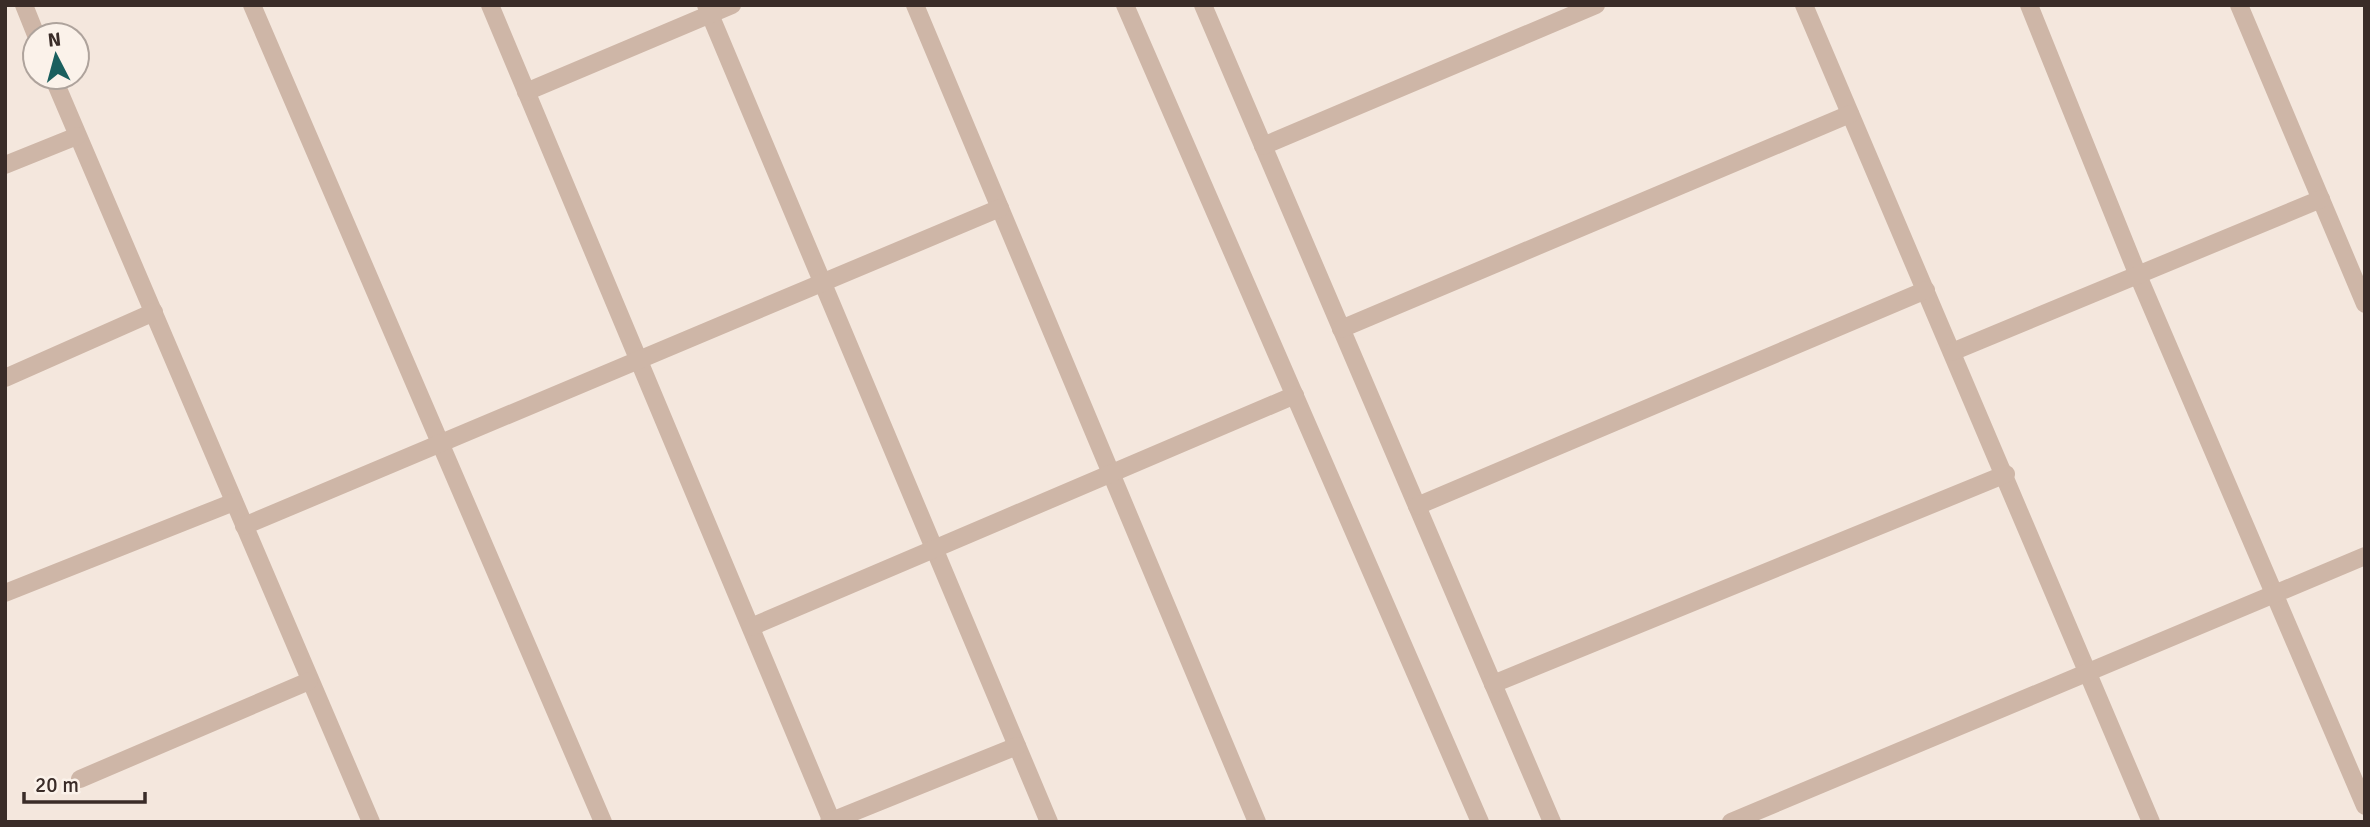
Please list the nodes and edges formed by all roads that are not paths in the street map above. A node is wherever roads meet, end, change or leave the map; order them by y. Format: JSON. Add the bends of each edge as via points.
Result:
{"nodes":[{"id":1,"x":252,"y":5,"type":"edge"},
{"id":2,"x":490,"y":5,"type":"edge"},
{"id":3,"x":732,"y":5,"type":"edge"},
{"id":4,"x":915,"y":5,"type":"edge"},
{"id":5,"x":1125,"y":5,"type":"edge"},
{"id":6,"x":1203,"y":5,"type":"edge"},
{"id":7,"x":1595,"y":5,"type":"edge"},
{"id":8,"x":1804,"y":5,"type":"edge"},
{"id":9,"x":2029,"y":5,"type":"edge"},
{"id":10,"x":2239,"y":5,"type":"edge"},
{"id":11,"x":708,"y":10,"type":"edge"},
{"id":12,"x":59,"y":91,"type":"edge"},
{"id":13,"x":526,"y":92,"type":"junction"},
{"id":14,"x":1850,"y":114,"type":"junction"},
{"id":15,"x":77,"y":136,"type":"junction"},
{"id":16,"x":1263,"y":146,"type":"junction"},
{"id":17,"x":5,"y":165,"type":"edge"},
{"id":18,"x":2321,"y":199,"type":"junction"},
{"id":19,"x":1000,"y":208,"type":"junction"},
{"id":20,"x":2137,"y":273,"type":"junction"},
{"id":21,"x":823,"y":283,"type":"junction"},
{"id":22,"x":1926,"y":290,"type":"junction"},
{"id":23,"x":2365,"y":303,"type":"edge"},
{"id":24,"x":154,"y":312,"type":"junction"},
{"id":25,"x":1341,"y":329,"type":"junction"},
{"id":26,"x":1952,"y":352,"type":"junction"},
{"id":27,"x":639,"y":360,"type":"junction"},
{"id":28,"x":5,"y":377,"type":"edge"},
{"id":29,"x":1294,"y":395,"type":"junction"},
{"id":30,"x":440,"y":444,"type":"junction"},
{"id":31,"x":1111,"y":474,"type":"junction"},
{"id":32,"x":2006,"y":474,"type":"junction"},
{"id":33,"x":234,"y":502,"type":"junction"},
{"id":34,"x":1417,"y":506,"type":"junction"},
{"id":35,"x":244,"y":526,"type":"junction"},
{"id":36,"x":934,"y":549,"type":"junction"},
{"id":37,"x":2365,"y":556,"type":"edge"},
{"id":38,"x":5,"y":593,"type":"edge"},
{"id":39,"x":2273,"y":595,"type":"junction"},
{"id":40,"x":751,"y":627,"type":"junction"},
{"id":41,"x":2089,"y":672,"type":"junction"},
{"id":42,"x":309,"y":681,"type":"junction"},
{"id":43,"x":1493,"y":684,"type":"junction"},
{"id":44,"x":1017,"y":746,"type":"junction"},
{"id":45,"x":80,"y":779,"type":"dead end"},
{"id":46,"x":2365,"y":806,"type":"edge"},
{"id":47,"x":831,"y":821,"type":"edge"},
{"id":48,"x":371,"y":822,"type":"edge"},
{"id":49,"x":603,"y":822,"type":"edge"},
{"id":50,"x":1049,"y":822,"type":"edge"},
{"id":51,"x":1257,"y":822,"type":"edge"},
{"id":52,"x":1480,"y":822,"type":"edge"},
{"id":53,"x":1552,"y":822,"type":"edge"},
{"id":54,"x":1731,"y":822,"type":"edge"},
{"id":55,"x":2151,"y":822,"type":"edge"}],
"edges":[{"from":1,"to":30,"type":"street"},
{"from":2,"to":13,"type":"street"},
{"from":3,"to":11,"type":"street"},
{"from":4,"to":19,"type":"street"},
{"from":5,"to":29,"type":"street"},
{"from":6,"to":16,"type":"street"},
{"from":7,"to":16,"type":"street"},
{"from":8,"to":14,"type":"street"},
{"from":9,"to":20,"type":"street"},
{"from":10,"to":18,"type":"street"},
{"from":11,"to":13,"type":"street"},
{"from":11,"to":21,"type":"street"},
{"from":12,"to":15,"type":"street"},
{"from":13,"to":27,"type":"street"},
{"from":14,"to":22,"type":"street"},
{"from":14,"to":25,"type":"street"},
{"from":15,"to":17,"type":"street"},
{"from":15,"to":24,"type":"street"},
{"from":16,"to":25,"type":"street"},
{"from":18,"to":20,"type":"street"},
{"from":18,"to":23,"type":"street"},
{"from":19,"to":21,"type":"street"},
{"from":19,"to":31,"type":"street"},
{"from":20,"to":26,"type":"street"},
{"from":20,"to":39,"type":"street"},
{"from":21,"to":27,"type":"street"},
{"from":21,"to":36,"type":"street"},
{"from":22,"to":26,"type":"street"},
{"from":22,"to":34,"type":"street"},
{"from":24,"to":28,"type":"street"},
{"from":24,"to":33,"type":"street"},
{"from":25,"to":34,"type":"street"},
{"from":26,"to":32,"type":"street"},
{"from":27,"to":30,"type":"street"},
{"from":27,"to":40,"type":"street"},
{"from":29,"to":31,"type":"street"},
{"from":29,"to":52,"type":"street"},
{"from":30,"to":35,"type":"street"},
{"from":30,"to":49,"type":"street"},
{"from":31,"to":36,"type":"street"},
{"from":31,"to":51,"type":"street"},
{"from":32,"to":41,"type":"street"},
{"from":32,"to":43,"type":"street"},
{"from":33,"to":35,"type":"street"},
{"from":33,"to":38,"type":"street"},
{"from":34,"to":43,"type":"street"},
{"from":35,"to":42,"type":"street"},
{"from":36,"to":40,"type":"street"},
{"from":36,"to":44,"type":"street"},
{"from":37,"to":39,"type":"street"},
{"from":39,"to":41,"type":"street"},
{"from":39,"to":46,"type":"street"},
{"from":40,"to":47,"type":"street"},
{"from":41,"to":54,"type":"street"},
{"from":41,"to":55,"type":"street"},
{"from":42,"to":45,"type":"street"},
{"from":42,"to":48,"type":"street"},
{"from":43,"to":53,"type":"street"},
{"from":44,"to":47,"type":"street"},
{"from":44,"to":50,"type":"street"}]}
